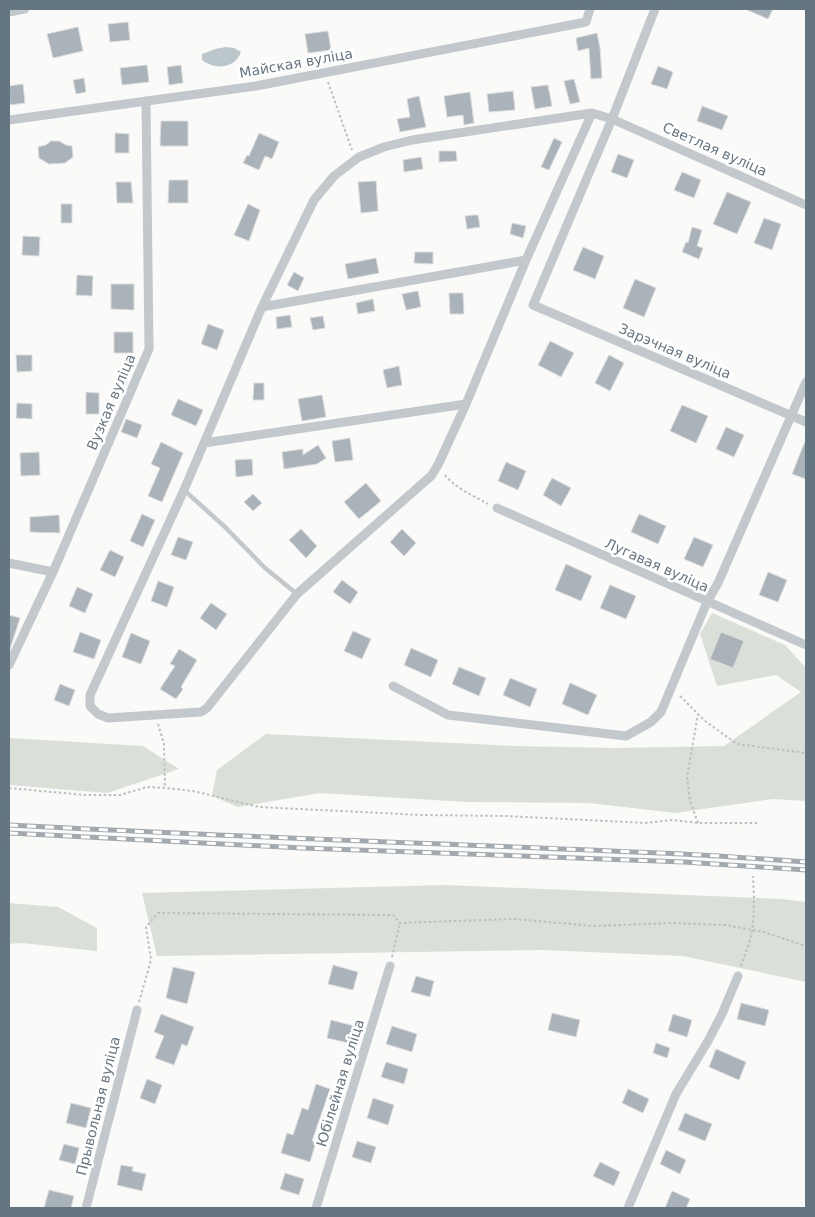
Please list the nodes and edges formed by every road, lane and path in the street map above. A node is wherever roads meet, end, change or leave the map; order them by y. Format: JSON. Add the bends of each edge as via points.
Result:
{"nodes":[{"id":1,"x":25,"y":9,"type":"edge"},
{"id":2,"x":590,"y":9,"type":"edge"},
{"id":3,"x":655,"y":9,"type":"edge"},
{"id":4,"x":9,"y":12,"type":"edge"},
{"id":5,"x":324,"y":72,"type":"junction"},
{"id":6,"x":146,"y":101,"type":"junction"},
{"id":7,"x":592,"y":113,"type":"junction"},
{"id":8,"x":612,"y":118,"type":"junction"},
{"id":9,"x":9,"y":120,"type":"edge"},
{"id":10,"x":356,"y":159,"type":"junction"},
{"id":11,"x":806,"y":205,"type":"edge"},
{"id":12,"x":526,"y":260,"type":"junction"},
{"id":13,"x":262,"y":307,"type":"junction"},
{"id":14,"x":806,"y":382,"type":"edge"},
{"id":15,"x":466,"y":404,"type":"junction"},
{"id":16,"x":792,"y":416,"type":"junction"},
{"id":17,"x":806,"y":422,"type":"edge"},
{"id":18,"x":204,"y":443,"type":"junction"},
{"id":19,"x":438,"y":465,"type":"junction"},
{"id":20,"x":184,"y":490,"type":"junction"},
{"id":21,"x":497,"y":508,"type":"joint"},
{"id":22,"x":9,"y":563,"type":"edge"},
{"id":23,"x":53,"y":572,"type":"junction"},
{"id":24,"x":297,"y":594,"type":"junction"},
{"id":25,"x":707,"y":602,"type":"junction"},
{"id":26,"x":806,"y":645,"type":"edge"},
{"id":27,"x":9,"y":665,"type":"edge"},
{"id":28,"x":393,"y":686,"type":"dead end"},
{"id":29,"x":671,"y":688,"type":"junction"},
{"id":30,"x":698,"y":714,"type":"junction"},
{"id":31,"x":155,"y":715,"type":"junction"},
{"id":32,"x":806,"y":753,"type":"edge"},
{"id":33,"x":9,"y":788,"type":"edge"},
{"id":34,"x":165,"y":788,"type":"junction"},
{"id":35,"x":698,"y":823,"type":"junction"},
{"id":36,"x":758,"y":823,"type":"dead end"},
{"id":37,"x":753,"y":876,"type":"dead end"},
{"id":38,"x":400,"y":923,"type":"junction"},
{"id":39,"x":752,"y":930,"type":"junction"},
{"id":40,"x":806,"y":946,"type":"edge"},
{"id":41,"x":390,"y":966,"type":"joint"},
{"id":42,"x":738,"y":976,"type":"joint"},
{"id":43,"x":137,"y":1010,"type":"joint"},
{"id":44,"x":86,"y":1208,"type":"edge"},
{"id":45,"x":316,"y":1208,"type":"edge"},
{"id":46,"x":628,"y":1208,"type":"edge"}],
"edges":[{"from":1,"to":4,"type":"street"},
{"from":2,"to":5,"type":"street","name":"Майская вуліца","via":[[586,22]]},
{"from":3,"to":8,"type":"street"},
{"from":5,"to":6,"type":"street","name":"Майская вуліца","via":[[256,86]]},
{"from":5,"to":10,"type":"path"},
{"from":6,"to":9,"type":"street","name":"Майская вуліца"},
{"from":6,"to":23,"type":"street","name":"Вузкая вуліца","via":[[149,349]]},
{"from":7,"to":8,"type":"street","name":"Светлая вуліца"},
{"from":7,"to":10,"type":"street","via":[[412,140]]},
{"from":7,"to":12,"type":"street"},
{"from":8,"to":11,"type":"street","name":"Светлая вуліца"},
{"from":8,"to":16,"type":"street","name":"Зарэчная вуліца","via":[[532,305]]},
{"from":10,"to":13,"type":"street","via":[[334,176],[314,200]]},
{"from":12,"to":13,"type":"street"},
{"from":12,"to":15,"type":"street"},
{"from":13,"to":18,"type":"street"},
{"from":14,"to":16,"type":"street"},
{"from":15,"to":18,"type":"street"},
{"from":15,"to":19,"type":"street"},
{"from":16,"to":17,"type":"street","name":"Зарэчная вуліца"},
{"from":16,"to":25,"type":"street"},
{"from":18,"to":20,"type":"street"},
{"from":19,"to":21,"type":"path","via":[[462,490]]},
{"from":19,"to":24,"type":"street","via":[[431,476]]},
{"from":20,"to":24,"type":"lane","via":[[265,568]]},
{"from":20,"to":31,"type":"street","via":[[90,695],[90,706],[108,718]]},
{"from":21,"to":25,"type":"street","name":"Лугавая вуліца"},
{"from":22,"to":23,"type":"street"},
{"from":23,"to":27,"type":"street","name":"Вузкая вуліца"},
{"from":24,"to":31,"type":"street","via":[[207,708],[201,712]]},
{"from":25,"to":26,"type":"street","name":"Лугавая вуліца"},
{"from":25,"to":29,"type":"street"},
{"from":28,"to":29,"type":"street","via":[[448,715],[626,736],[652,722],[661,712]]},
{"from":29,"to":30,"type":"path"},
{"from":30,"to":32,"type":"path","via":[[738,744]]},
{"from":30,"to":35,"type":"path","via":[[687,776],[690,801]]},
{"from":31,"to":34,"type":"path","via":[[164,744]]},
{"from":33,"to":34,"type":"path","via":[[103,795],[120,795],[147,787]]},
{"from":34,"to":35,"type":"path","via":[[193,791],[259,807]]},
{"from":35,"to":36,"type":"path"},
{"from":37,"to":39,"type":"path","via":[[755,907]]},
{"from":38,"to":39,"type":"path","via":[[514,919],[594,926],[726,925]]},
{"from":38,"to":41,"type":"path"},
{"from":38,"to":43,"type":"path","via":[[393,916],[158,913],[146,928],[151,960]]},
{"from":39,"to":40,"type":"path"},
{"from":39,"to":42,"type":"path"},
{"from":41,"to":45,"type":"street","name":"Юбілейная вуліца"},
{"from":42,"to":46,"type":"street","via":[[715,1028],[676,1094]]},
{"from":43,"to":44,"type":"street","name":"Прывольная вуліца"}]}
